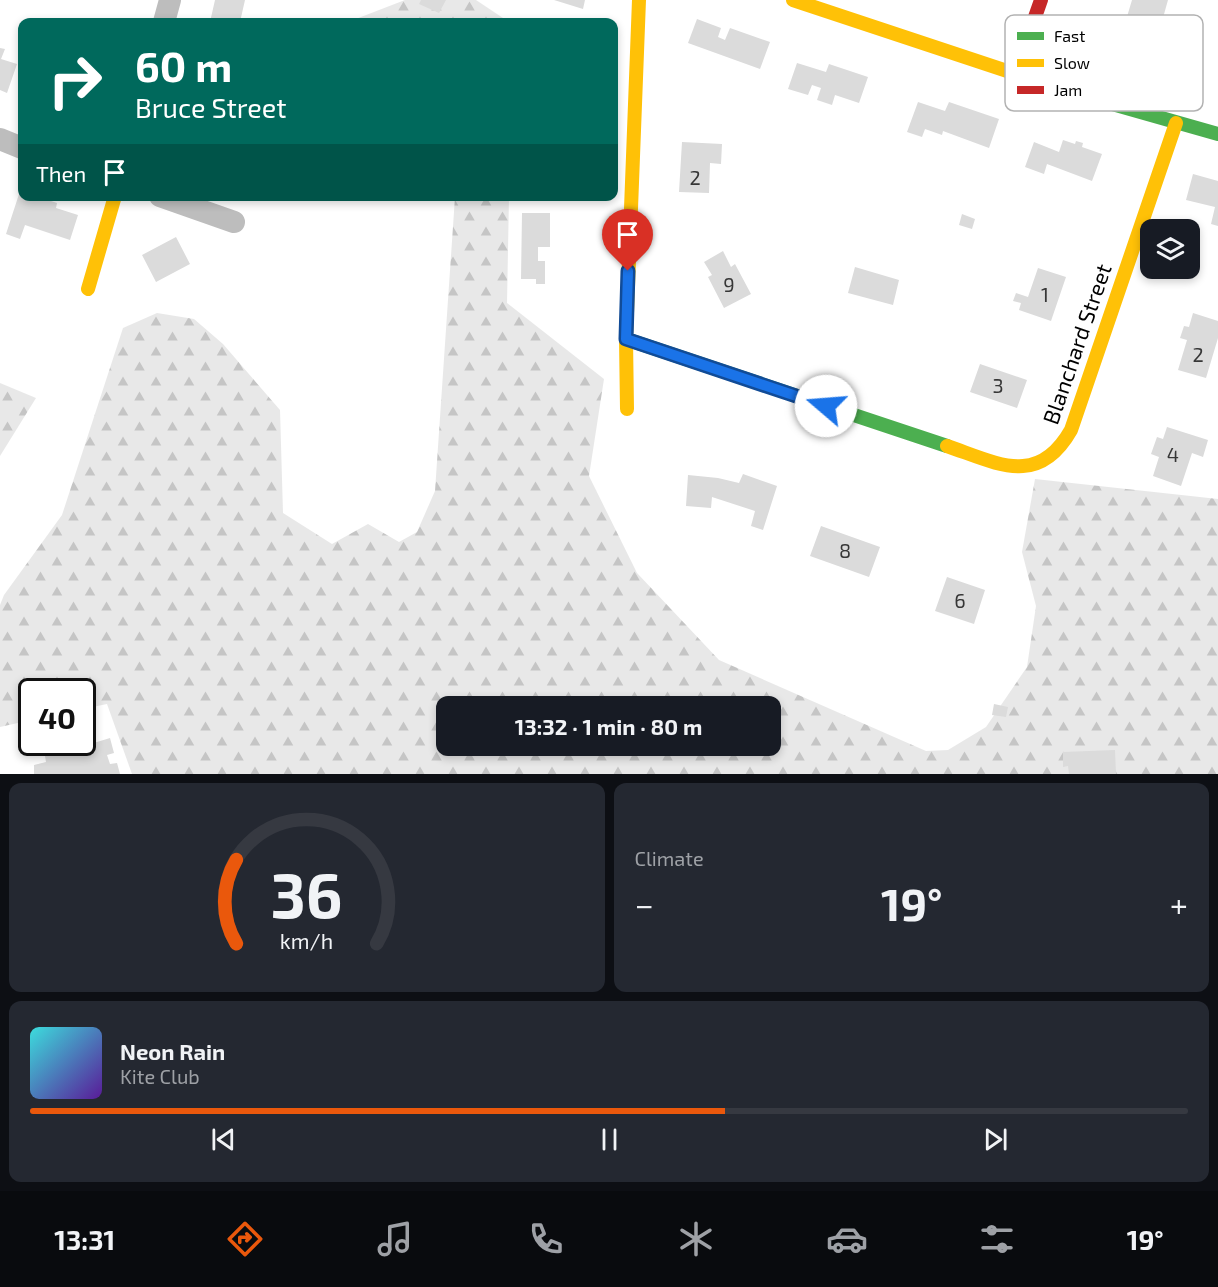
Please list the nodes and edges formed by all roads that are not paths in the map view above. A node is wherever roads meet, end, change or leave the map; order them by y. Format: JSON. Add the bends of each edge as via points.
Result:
{"nodes":[{"id":1,"x":170,"y":0,"type":"edge"},
{"id":2,"x":639,"y":0,"type":"edge"},
{"id":3,"x":793,"y":0,"type":"edge"},
{"id":4,"x":1041,"y":0,"type":"edge"},
{"id":5,"x":1036,"y":15,"type":"edge"},
{"id":6,"x":165,"y":18,"type":"edge"},
{"id":7,"x":1005,"y":71,"type":"edge"},
{"id":8,"x":1137,"y":111,"type":"edge"},
{"id":9,"x":1176,"y":123,"type":"junction"},
{"id":10,"x":1218,"y":134,"type":"edge"},
{"id":11,"x":0,"y":139,"type":"edge"},
{"id":12,"x":18,"y":146,"type":"edge"},
{"id":13,"x":114,"y":201,"type":"edge"},
{"id":14,"x":174,"y":201,"type":"edge"},
{"id":15,"x":234,"y":222,"type":"dead end"},
{"id":16,"x":88,"y":289,"type":"dead end"},
{"id":17,"x":626,"y":339,"type":"junction"},
{"id":18,"x":627,"y":409,"type":"dead end"}],
"edges":[{"from":1,"to":6,"type":"street"},
{"from":2,"to":17,"type":"street"},
{"from":3,"to":7,"type":"street"},
{"from":4,"to":5,"type":"street"},
{"from":8,"to":9,"type":"street"},
{"from":9,"to":10,"type":"street"},
{"from":9,"to":17,"type":"street","name":"Blanchard Street","via":[[1071,430],[1059,450],[1035,467],[1004,465]]},
{"from":11,"to":12,"type":"street"},
{"from":13,"to":16,"type":"street"},
{"from":14,"to":15,"type":"street"},
{"from":17,"to":18,"type":"street"}]}
